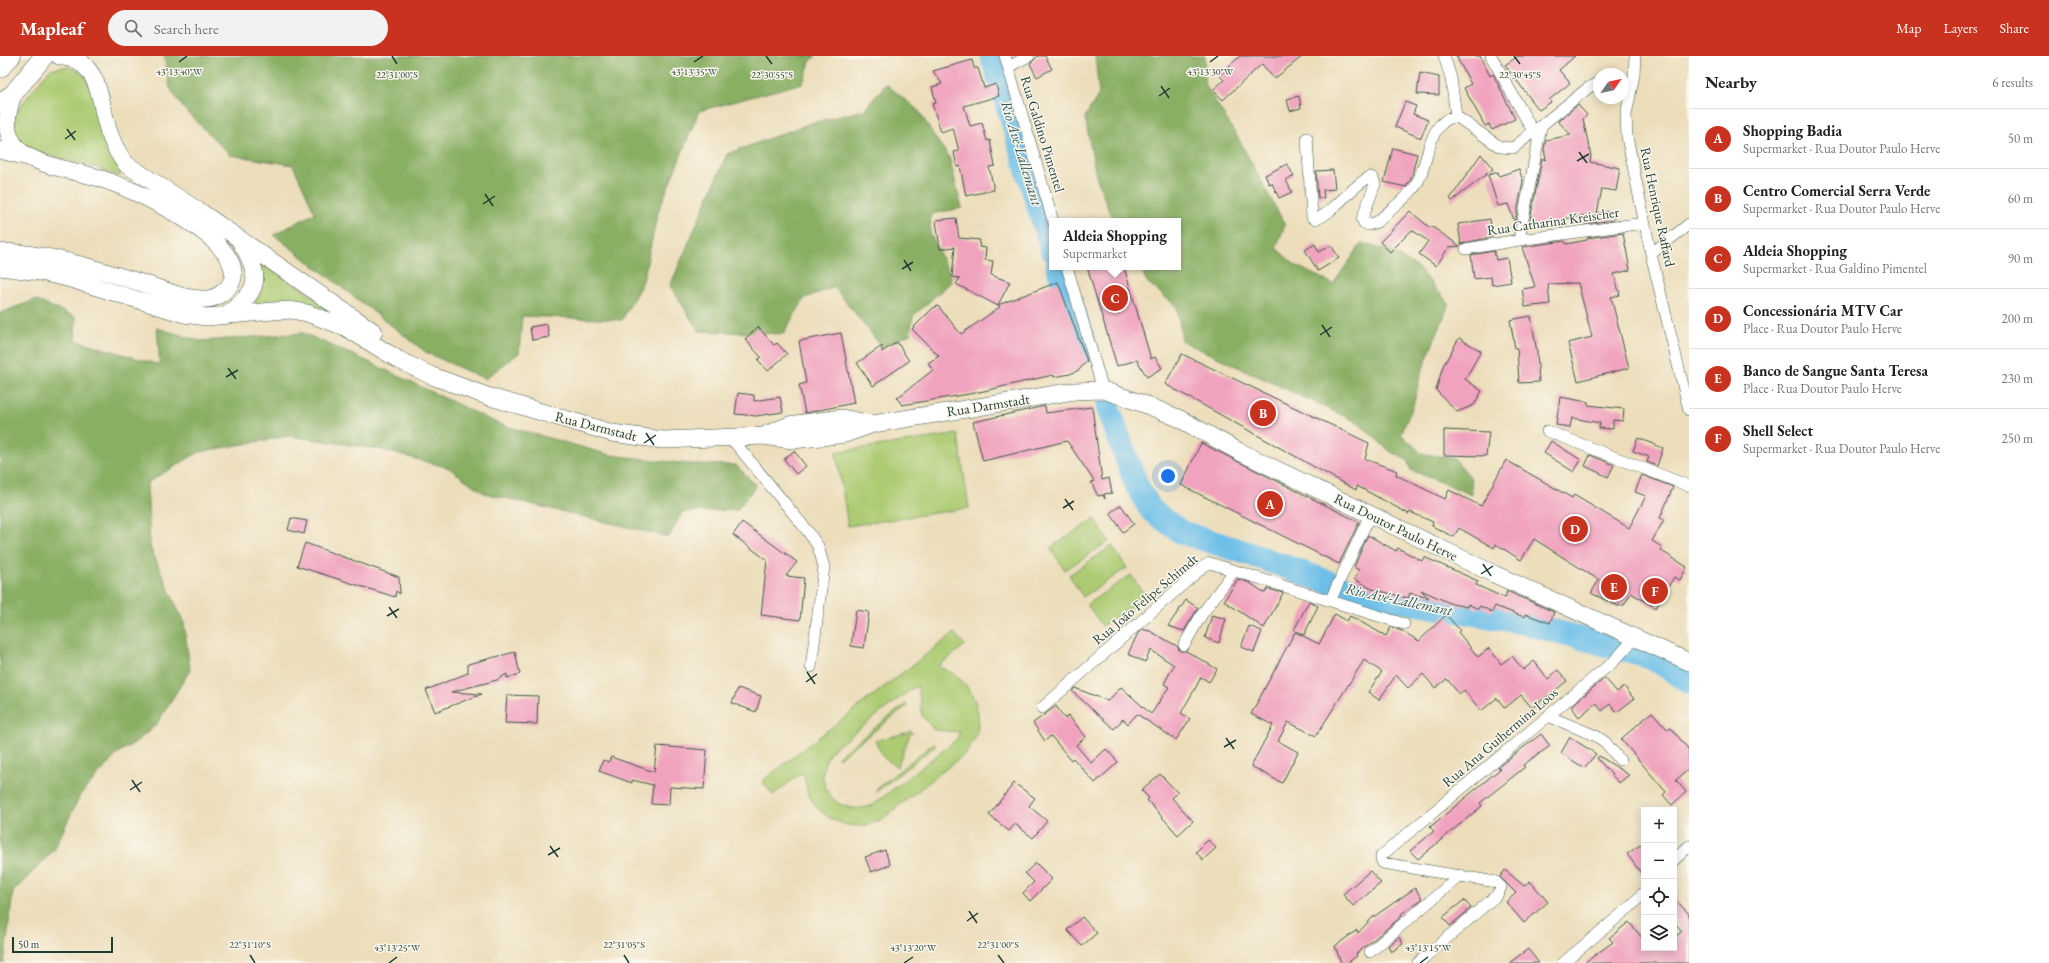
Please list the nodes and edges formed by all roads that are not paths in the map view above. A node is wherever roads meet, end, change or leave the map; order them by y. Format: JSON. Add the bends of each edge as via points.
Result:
{"nodes":[{"id":1,"x":11,"y":56,"type":"edge"},
{"id":2,"x":50,"y":56,"type":"edge"},
{"id":3,"x":1005,"y":56,"type":"edge"},
{"id":4,"x":1028,"y":56,"type":"edge"},
{"id":5,"x":1444,"y":56,"type":"edge"},
{"id":6,"x":1491,"y":56,"type":"edge"},
{"id":7,"x":1635,"y":56,"type":"edge"},
{"id":8,"x":1008,"y":67,"type":"junction"},
{"id":9,"x":0,"y":68,"type":"edge"},
{"id":10,"x":1629,"y":73,"type":"edge"},
{"id":11,"x":1593,"y":85,"type":"edge"},
{"id":12,"x":6,"y":99,"type":"edge"},
{"id":13,"x":1627,"y":104,"type":"edge"},
{"id":14,"x":1456,"y":116,"type":"junction"},
{"id":15,"x":1538,"y":130,"type":"junction"},
{"id":16,"x":1308,"y":138,"type":"dead end"},
{"id":17,"x":0,"y":150,"type":"edge"},
{"id":18,"x":36,"y":159,"type":"junction"},
{"id":19,"x":1052,"y":218,"type":"edge"},
{"id":20,"x":1644,"y":223,"type":"junction"},
{"id":21,"x":1689,"y":224,"type":"edge"},
{"id":22,"x":238,"y":238,"type":"junction"},
{"id":23,"x":1519,"y":240,"type":"junction"},
{"id":24,"x":1466,"y":249,"type":"dead end"},
{"id":25,"x":0,"y":252,"type":"edge"},
{"id":26,"x":1651,"y":254,"type":"junction"},
{"id":27,"x":0,"y":267,"type":"edge"},
{"id":28,"x":1068,"y":270,"type":"edge"},
{"id":29,"x":223,"y":316,"type":"junction"},
{"id":30,"x":458,"y":384,"type":"junction"},
{"id":31,"x":1104,"y":390,"type":"junction"},
{"id":32,"x":1689,"y":410,"type":"edge"},
{"id":33,"x":1548,"y":431,"type":"dead end"},
{"id":34,"x":731,"y":438,"type":"junction"},
{"id":35,"x":1689,"y":486,"type":"edge"},
{"id":36,"x":1370,"y":514,"type":"junction"},
{"id":37,"x":1234,"y":571,"type":"junction"},
{"id":38,"x":1332,"y":597,"type":"junction"},
{"id":39,"x":1404,"y":624,"type":"dead end"},
{"id":40,"x":1632,"y":641,"type":"junction"},
{"id":41,"x":1184,"y":645,"type":"dead end"},
{"id":42,"x":1689,"y":662,"type":"edge"},
{"id":43,"x":811,"y":667,"type":"dead end"},
{"id":44,"x":1042,"y":708,"type":"dead end"},
{"id":45,"x":1548,"y":716,"type":"junction"},
{"id":46,"x":1620,"y":760,"type":"dead end"},
{"id":47,"x":1689,"y":846,"type":"edge"},
{"id":48,"x":1677,"y":857,"type":"edge"},
{"id":49,"x":1461,"y":875,"type":"junction"},
{"id":50,"x":1641,"y":895,"type":"edge"},
{"id":51,"x":1370,"y":952,"type":"dead end"},
{"id":52,"x":1418,"y":963,"type":"edge"},
{"id":53,"x":1563,"y":963,"type":"edge"}],
"edges":[{"from":1,"to":9,"type":"highway"},
{"from":2,"to":12,"type":"highway"},
{"from":2,"to":22,"type":"main road","via":[[79,61],[88,69],[94,78],[109,135],[127,165]]},
{"from":3,"to":8,"type":"street","name":"Rua Galdino Pimentel"},
{"from":4,"to":8,"type":"street"},
{"from":5,"to":14,"type":"street","via":[[1451,78]]},
{"from":6,"to":15,"type":"street"},
{"from":7,"to":10,"type":"street","name":"Rua Henrique Raffard"},
{"from":8,"to":19,"type":"street","name":"Rua Galdino Pimentel"},
{"from":11,"to":15,"type":"street"},
{"from":12,"to":18,"type":"main road","via":[[10,137],[20,150]]},
{"from":13,"to":20,"type":"street","name":"Rua Henrique Raffard","via":[[1627,137]]},
{"from":14,"to":15,"type":"street","via":[[1500,147],[1507,149],[1513,148]]},
{"from":14,"to":16,"type":"street","via":[[1449,117],[1434,135],[1422,174],[1414,188],[1377,222],[1371,224],[1362,220],[1375,184],[1370,177],[1360,182],[1323,216],[1315,219],[1312,216]]},
{"from":15,"to":23,"type":"street"},
{"from":17,"to":18,"type":"main road"},
{"from":18,"to":25,"type":"main road","via":[[100,178],[140,194],[170,210],[222,248],[233,264],[232,279],[223,293],[208,299],[188,298],[60,261]]},
{"from":20,"to":23,"type":"street","name":"Rua Catharina Kreischer"},
{"from":20,"to":26,"type":"street","name":"Rua Henrique Raffard"},
{"from":21,"to":26,"type":"street"},
{"from":22,"to":29,"type":"main road","via":[[252,264],[255,275],[254,289],[244,301]]},
{"from":22,"to":30,"type":"main road","via":[[383,338]]},
{"from":23,"to":24,"type":"street","name":"Rua Catharina Kreischer"},
{"from":26,"to":32,"type":"street","name":"Rua Henrique Raffard"},
{"from":27,"to":29,"type":"main road","via":[[67,278],[184,314],[207,318]]},
{"from":28,"to":31,"type":"street"},
{"from":29,"to":30,"type":"main road","via":[[273,310],[307,313],[345,327],[399,360],[432,376]]},
{"from":30,"to":34,"type":"main road","name":"Rua Darmstadt","via":[[520,407],[612,433],[663,440]]},
{"from":31,"to":34,"type":"main road","name":"Rua Darmstadt","via":[[1074,391],[873,424],[842,418],[789,425],[763,436]]},
{"from":31,"to":36,"type":"main road","name":"Rua Doutor Paulo Herve","via":[[1178,418],[1238,451]]},
{"from":33,"to":35,"type":"street"},
{"from":34,"to":43,"type":"street","via":[[818,546],[824,567]]},
{"from":36,"to":38,"type":"street"},
{"from":36,"to":40,"type":"main road","name":"Rua Doutor Paulo Herve"},
{"from":37,"to":38,"type":"street","name":"Rua João Felipe Schimdt"},
{"from":37,"to":41,"type":"street","via":[[1202,614]]},
{"from":37,"to":44,"type":"street","name":"Rua João Felipe Schimdt","via":[[1210,563],[1204,566]]},
{"from":38,"to":39,"type":"street","name":"Rua João Felipe Schimdt"},
{"from":40,"to":42,"type":"main road","name":"Rua Doutor Paulo Herve"},
{"from":40,"to":45,"type":"street","name":"Rua Ana Guihermina Loos","via":[[1614,661]]},
{"from":45,"to":46,"type":"street","via":[[1596,736],[1605,742]]},
{"from":45,"to":49,"type":"street","name":"Rua Ana Guihermina Loos","via":[[1381,859],[1383,863]]},
{"from":47,"to":48,"type":"street"},
{"from":49,"to":51,"type":"street"},
{"from":49,"to":52,"type":"street","via":[[1496,882],[1500,887],[1497,895]]},
{"from":50,"to":53,"type":"street"}]}
